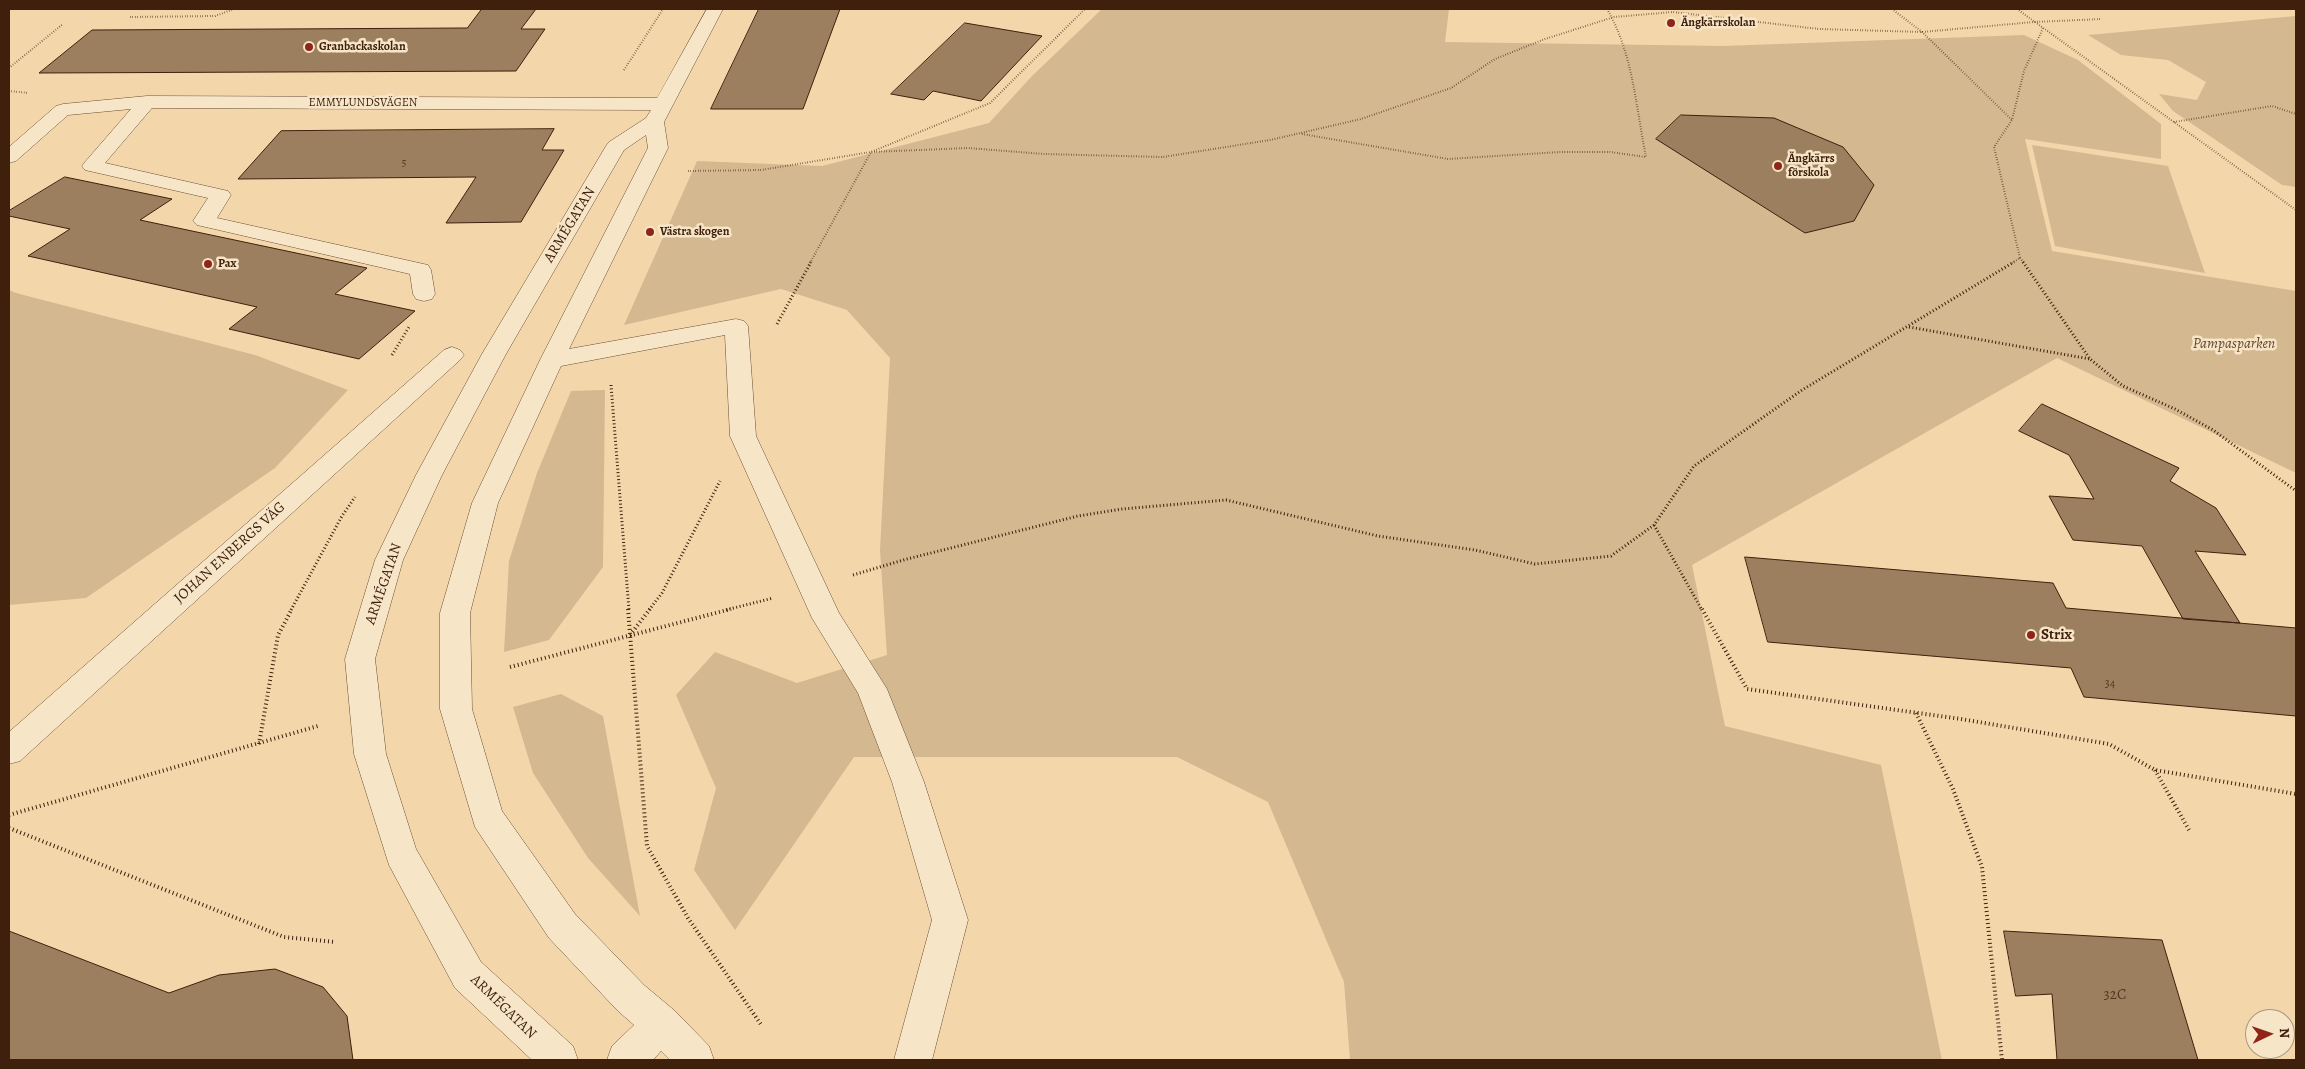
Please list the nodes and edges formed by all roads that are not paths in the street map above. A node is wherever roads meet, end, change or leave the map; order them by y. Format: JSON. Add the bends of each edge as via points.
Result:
{"nodes":[{"id":1,"x":715,"y":9,"type":"edge"},
{"id":2,"x":147,"y":102,"type":"junction"},
{"id":3,"x":659,"y":113,"type":"junction"},
{"id":4,"x":9,"y":157,"type":"edge"},
{"id":5,"x":424,"y":294,"type":"dead end"},
{"id":6,"x":452,"y":355,"type":"dead end"},
{"id":7,"x":552,"y":360,"type":"junction"},
{"id":8,"x":9,"y":751,"type":"edge"},
{"id":9,"x":662,"y":1024,"type":"junction"},
{"id":10,"x":559,"y":1060,"type":"edge"},
{"id":11,"x":626,"y":1060,"type":"edge"},
{"id":12,"x":695,"y":1060,"type":"edge"},
{"id":13,"x":913,"y":1060,"type":"edge"}],
"edges":[{"from":1,"to":3,"type":"street","name":"ARMÉGATAN"},
{"from":2,"to":3,"type":"street","name":"EMMYLUNDSVÄGEN"},
{"from":2,"to":4,"type":"street","name":"EMMYLUNDSVÄGEN","via":[[63,110]]},
{"from":2,"to":5,"type":"street","via":[[92,166],[221,196],[204,221],[420,270]]},
{"from":3,"to":7,"type":"street","via":[[658,148]]},
{"from":3,"to":10,"type":"street","name":"ARMÉGATAN","via":[[616,146],[494,354],[429,476],[389,560],[360,659],[370,754],[401,854],[468,974]]},
{"from":6,"to":8,"type":"street","name":"JOHAN ENBERGS VÄG"},
{"from":7,"to":9,"type":"street","via":[[485,503],[454,613],[456,709],[487,817],[562,926],[631,998]]},
{"from":7,"to":13,"type":"street","via":[[736,326],[743,436],[827,618],[872,689],[908,782],[950,920]]},
{"from":9,"to":11,"type":"street"},
{"from":9,"to":12,"type":"street"}]}
